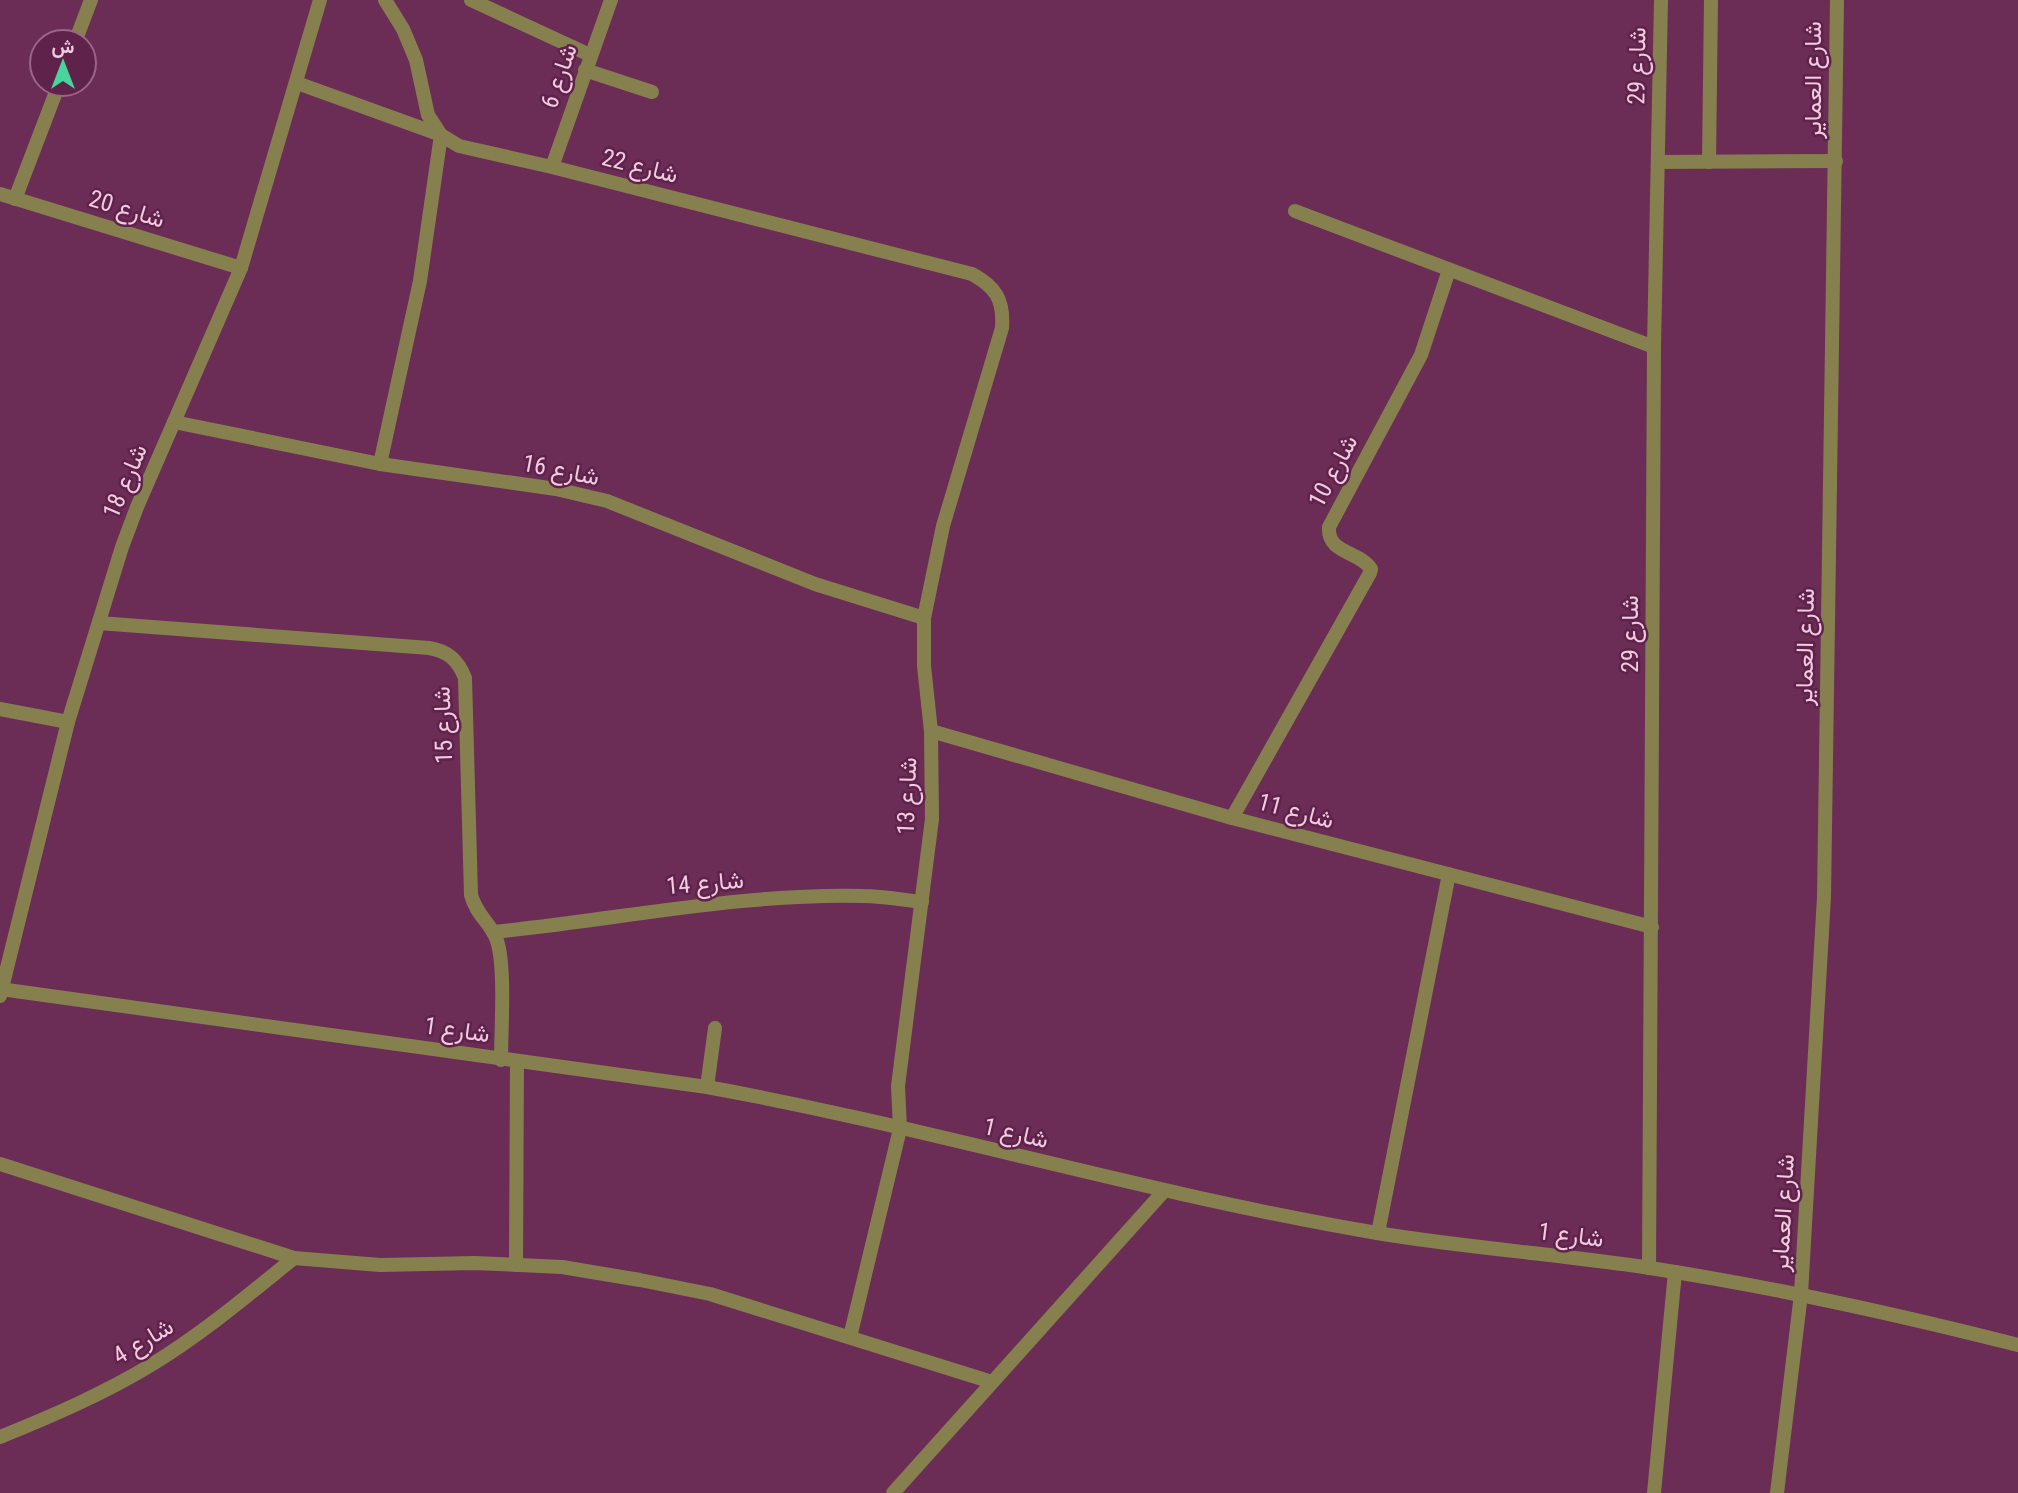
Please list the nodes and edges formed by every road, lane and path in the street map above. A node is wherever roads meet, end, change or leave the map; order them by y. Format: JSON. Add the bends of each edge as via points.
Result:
{"nodes":[{"id":1,"x":91,"y":0,"type":"edge"},
{"id":2,"x":320,"y":0,"type":"edge"},
{"id":3,"x":385,"y":0,"type":"edge"},
{"id":4,"x":471,"y":0,"type":"edge"},
{"id":5,"x":611,"y":0,"type":"edge"},
{"id":6,"x":1661,"y":0,"type":"edge"},
{"id":7,"x":1711,"y":0,"type":"edge"},
{"id":8,"x":1837,"y":0,"type":"edge"},
{"id":9,"x":80,"y":28,"type":"edge"},
{"id":10,"x":590,"y":55,"type":"junction"},
{"id":11,"x":585,"y":70,"type":"junction"},
{"id":12,"x":297,"y":83,"type":"junction"},
{"id":13,"x":652,"y":92,"type":"dead end"},
{"id":14,"x":54,"y":98,"type":"edge"},
{"id":15,"x":441,"y":135,"type":"junction"},
{"id":16,"x":1836,"y":160,"type":"junction"},
{"id":17,"x":1658,"y":162,"type":"junction"},
{"id":18,"x":1709,"y":162,"type":"junction"},
{"id":19,"x":552,"y":167,"type":"junction"},
{"id":20,"x":0,"y":194,"type":"edge"},
{"id":21,"x":15,"y":199,"type":"junction"},
{"id":22,"x":1295,"y":211,"type":"dead end"},
{"id":23,"x":241,"y":268,"type":"junction"},
{"id":24,"x":1449,"y":270,"type":"junction"},
{"id":25,"x":972,"y":274,"type":"joint"},
{"id":26,"x":1654,"y":347,"type":"junction"},
{"id":27,"x":174,"y":422,"type":"junction"},
{"id":28,"x":380,"y":464,"type":"junction"},
{"id":29,"x":924,"y":618,"type":"junction"},
{"id":30,"x":99,"y":623,"type":"junction"},
{"id":31,"x":0,"y":709,"type":"edge"},
{"id":32,"x":68,"y":722,"type":"junction"},
{"id":33,"x":931,"y":731,"type":"junction"},
{"id":34,"x":1232,"y":818,"type":"junction"},
{"id":35,"x":1449,"y":874,"type":"junction"},
{"id":36,"x":922,"y":902,"type":"junction"},
{"id":37,"x":1652,"y":927,"type":"junction"},
{"id":38,"x":493,"y":932,"type":"junction"},
{"id":39,"x":1,"y":992,"type":"edge"},
{"id":40,"x":715,"y":1028,"type":"dead end"},
{"id":41,"x":502,"y":1060,"type":"junction"},
{"id":42,"x":517,"y":1062,"type":"junction"},
{"id":43,"x":707,"y":1087,"type":"junction"},
{"id":44,"x":900,"y":1129,"type":"junction"},
{"id":45,"x":0,"y":1164,"type":"edge"},
{"id":46,"x":1164,"y":1191,"type":"junction"},
{"id":47,"x":1378,"y":1233,"type":"junction"},
{"id":48,"x":294,"y":1258,"type":"junction"},
{"id":49,"x":516,"y":1265,"type":"junction"},
{"id":50,"x":1649,"y":1268,"type":"junction"},
{"id":51,"x":1675,"y":1272,"type":"junction"},
{"id":52,"x":1801,"y":1294,"type":"junction"},
{"id":53,"x":850,"y":1337,"type":"junction"},
{"id":54,"x":2018,"y":1345,"type":"edge"},
{"id":55,"x":992,"y":1382,"type":"junction"},
{"id":56,"x":0,"y":1437,"type":"edge"},
{"id":57,"x":893,"y":1493,"type":"edge"},
{"id":58,"x":1654,"y":1493,"type":"edge"},
{"id":59,"x":1777,"y":1493,"type":"edge"}],
"edges":[{"from":1,"to":9,"type":"street"},
{"from":2,"to":12,"type":"street","name":"شارع 18"},
{"from":3,"to":15,"type":"street","via":[[416,60],[428,115]]},
{"from":4,"to":10,"type":"street"},
{"from":5,"to":10,"type":"street","name":"شارع 6"},
{"from":6,"to":17,"type":"street","name":"شارع 29"},
{"from":7,"to":18,"type":"street"},
{"from":8,"to":16,"type":"street","name":"شارع العماير"},
{"from":10,"to":11,"type":"street","name":"شارع 6"},
{"from":11,"to":13,"type":"street"},
{"from":11,"to":19,"type":"street","name":"شارع 6"},
{"from":12,"to":15,"type":"street","name":"شارع 22"},
{"from":12,"to":23,"type":"street","name":"شارع 18"},
{"from":14,"to":21,"type":"street"},
{"from":15,"to":19,"type":"street","name":"شارع 22","via":[[459,146]]},
{"from":15,"to":28,"type":"street","via":[[421,281]]},
{"from":16,"to":18,"type":"street"},
{"from":16,"to":52,"type":"street","name":"شارع العماير","via":[[1824,897]]},
{"from":17,"to":18,"type":"street"},
{"from":17,"to":26,"type":"street","name":"شارع 29"},
{"from":19,"to":25,"type":"street","name":"شارع 22"},
{"from":20,"to":21,"type":"street","name":"شارع 20"},
{"from":21,"to":23,"type":"street","name":"شارع 20"},
{"from":22,"to":24,"type":"street"},
{"from":23,"to":27,"type":"street","name":"شارع 18"},
{"from":24,"to":26,"type":"street"},
{"from":24,"to":34,"type":"street","name":"شارع 10","via":[[1421,355],[1329,527],[1336,547],[1366,563],[1370,573]]},
{"from":25,"to":29,"type":"street","name":"شارع 13","via":[[998,295],[1002,328],[943,526]]},
{"from":26,"to":37,"type":"street","name":"شارع 29"},
{"from":27,"to":28,"type":"street","name":"شارع 16"},
{"from":27,"to":30,"type":"street","name":"شارع 18","via":[[137,507]]},
{"from":28,"to":29,"type":"street","name":"شارع 16","via":[[556,489],[607,502],[815,584]]},
{"from":29,"to":33,"type":"street","name":"شارع 13"},
{"from":30,"to":32,"type":"street","name":"شارع 18"},
{"from":30,"to":38,"type":"street","name":"شارع 15","via":[[429,648],[452,656],[465,678],[471,895],[480,917]]},
{"from":31,"to":32,"type":"street"},
{"from":32,"to":39,"type":"street","name":"شارع 18"},
{"from":33,"to":34,"type":"street","name":"شارع 11"},
{"from":33,"to":36,"type":"street","name":"شارع 13","via":[[932,818]]},
{"from":34,"to":35,"type":"street","name":"شارع 11"},
{"from":35,"to":37,"type":"street","name":"شارع 11"},
{"from":35,"to":47,"type":"street"},
{"from":36,"to":38,"type":"street","name":"شارع 14","via":[[814,896]]},
{"from":36,"to":44,"type":"street","name":"شارع 13","via":[[898,1087]]},
{"from":37,"to":50,"type":"street","name":"شارع 29"},
{"from":38,"to":41,"type":"street","name":"شارع 15","via":[[500,951]]},
{"from":39,"to":41,"type":"street","name":"شارع 1"},
{"from":40,"to":43,"type":"street"},
{"from":41,"to":42,"type":"street","name":"شارع 1"},
{"from":42,"to":43,"type":"street","name":"شارع 1"},
{"from":42,"to":49,"type":"street"},
{"from":43,"to":44,"type":"street","name":"شارع 1"},
{"from":44,"to":46,"type":"street","name":"شارع 1"},
{"from":44,"to":53,"type":"street","name":"شارع 13"},
{"from":45,"to":48,"type":"street"},
{"from":46,"to":47,"type":"street","name":"شارع 1"},
{"from":46,"to":55,"type":"street"},
{"from":47,"to":50,"type":"street","name":"شارع 1"},
{"from":48,"to":49,"type":"street","via":[[380,1265]]},
{"from":48,"to":56,"type":"street","name":"شارع 4","via":[[204,1331],[150,1365],[95,1396]]},
{"from":49,"to":53,"type":"street","via":[[562,1267],[710,1294]]},
{"from":50,"to":51,"type":"street","name":"شارع 1"},
{"from":51,"to":52,"type":"street","name":"شارع 1"},
{"from":51,"to":58,"type":"street"},
{"from":52,"to":54,"type":"street","name":"شارع 1"},
{"from":52,"to":59,"type":"street","name":"شارع العماير"},
{"from":53,"to":55,"type":"street"},
{"from":55,"to":57,"type":"street"}]}
